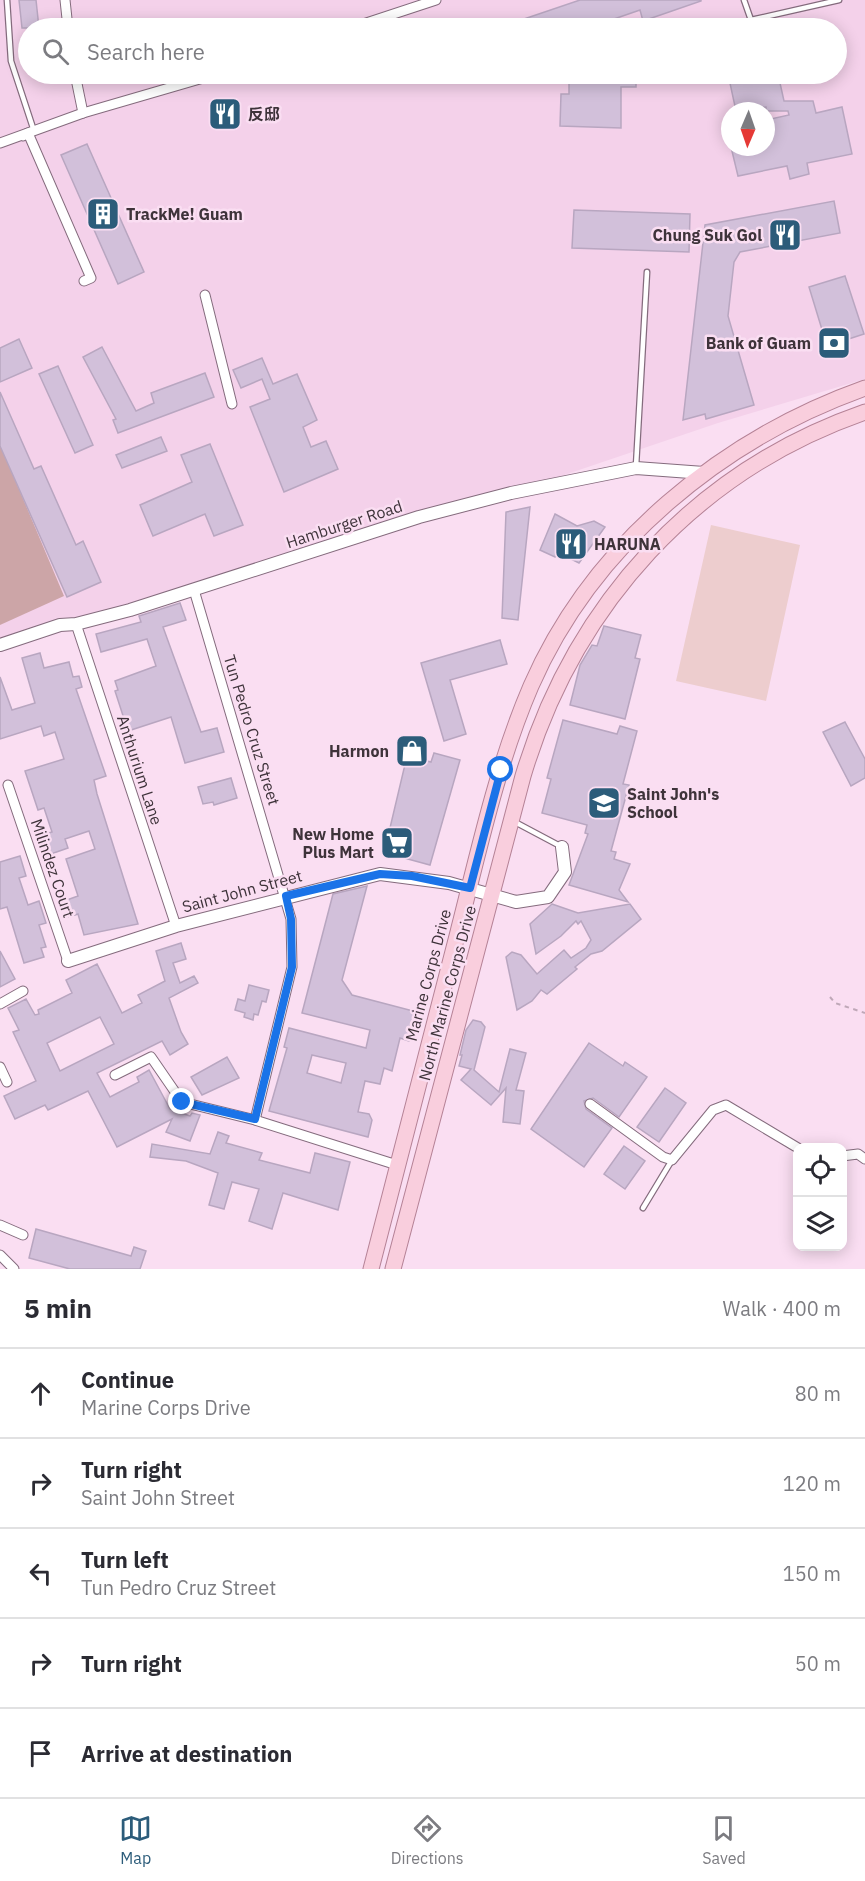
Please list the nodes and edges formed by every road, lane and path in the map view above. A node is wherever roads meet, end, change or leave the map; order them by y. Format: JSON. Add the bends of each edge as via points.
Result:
{"nodes":[{"id":1,"x":7,"y":0,"type":"edge"},
{"id":2,"x":65,"y":0,"type":"edge"},
{"id":3,"x":436,"y":0,"type":"edge"},
{"id":4,"x":744,"y":0,"type":"edge"},
{"id":5,"x":839,"y":0,"type":"edge"},
{"id":6,"x":416,"y":3,"type":"edge"},
{"id":7,"x":67,"y":18,"type":"edge"},
{"id":8,"x":377,"y":18,"type":"edge"},
{"id":9,"x":750,"y":18,"type":"edge"},
{"id":10,"x":760,"y":18,"type":"edge"},
{"id":11,"x":77,"y":84,"type":"edge"},
{"id":12,"x":183,"y":84,"type":"edge"},
{"id":13,"x":83,"y":113,"type":"junction"},
{"id":14,"x":31,"y":132,"type":"junction"},
{"id":15,"x":0,"y":143,"type":"edge"},
{"id":16,"x":0,"y":148,"type":"edge"},
{"id":17,"x":647,"y":272,"type":"dead end"},
{"id":18,"x":84,"y":281,"type":"dead end"},
{"id":19,"x":205,"y":295,"type":"dead end"},
{"id":20,"x":865,"y":388,"type":"edge"},
{"id":21,"x":232,"y":404,"type":"dead end"},
{"id":22,"x":865,"y":412,"type":"edge"},
{"id":23,"x":636,"y":468,"type":"junction"},
{"id":24,"x":704,"y":473,"type":"junction"},
{"id":25,"x":194,"y":590,"type":"junction"},
{"id":26,"x":76,"y":624,"type":"junction"},
{"id":27,"x":0,"y":645,"type":"edge"},
{"id":28,"x":8,"y":784,"type":"dead end"},
{"id":29,"x":511,"y":820,"type":"junction"},
{"id":30,"x":562,"y":847,"type":"joint"},
{"id":31,"x":470,"y":888,"type":"junction"},
{"id":32,"x":491,"y":894,"type":"junction"},
{"id":33,"x":286,"y":896,"type":"junction"},
{"id":34,"x":176,"y":926,"type":"junction"},
{"id":35,"x":68,"y":961,"type":"joint"},
{"id":36,"x":23,"y":991,"type":"dead end"},
{"id":37,"x":830,"y":997,"type":"dead end"},
{"id":38,"x":0,"y":1004,"type":"edge"},
{"id":39,"x":865,"y":1013,"type":"edge"},
{"id":40,"x":0,"y":1067,"type":"edge"},
{"id":41,"x":115,"y":1075,"type":"dead end"},
{"id":42,"x":7,"y":1082,"type":"dead end"},
{"id":43,"x":590,"y":1104,"type":"dead end"},
{"id":44,"x":255,"y":1119,"type":"junction"},
{"id":45,"x":793,"y":1145,"type":"edge"},
{"id":46,"x":847,"y":1155,"type":"edge"},
{"id":47,"x":865,"y":1159,"type":"edge"},
{"id":48,"x":672,"y":1160,"type":"junction"},
{"id":49,"x":397,"y":1166,"type":"junction"},
{"id":50,"x":643,"y":1208,"type":"dead end"},
{"id":51,"x":0,"y":1225,"type":"edge"},
{"id":52,"x":23,"y":1235,"type":"dead end"},
{"id":53,"x":0,"y":1255,"type":"edge"},
{"id":54,"x":14,"y":1269,"type":"edge"},
{"id":55,"x":370,"y":1269,"type":"edge"},
{"id":56,"x":393,"y":1269,"type":"edge"}],
"edges":[{"from":1,"to":14,"type":"lane","via":[[11,61]]},
{"from":2,"to":7,"type":"street"},
{"from":3,"to":6,"type":"street"},
{"from":4,"to":9,"type":"lane"},
{"from":5,"to":10,"type":"lane"},
{"from":6,"to":8,"type":"street"},
{"from":11,"to":13,"type":"street"},
{"from":12,"to":13,"type":"street"},
{"from":13,"to":14,"type":"street"},
{"from":14,"to":15,"type":"street"},
{"from":14,"to":16,"type":"street"},
{"from":14,"to":18,"type":"street","via":[[92,278]]},
{"from":17,"to":23,"type":"lane"},
{"from":19,"to":21,"type":"street"},
{"from":20,"to":24,"type":"main road","name":"Marine Corps Drive","via":[[783,422]]},
{"from":22,"to":29,"type":"main road","name":"North Marine Corps Drive","via":[[794,442],[742,474],[681,521],[638,563],[597,615],[557,685],[532,746]]},
{"from":23,"to":24,"type":"street","name":"Hamburger Road"},
{"from":23,"to":25,"type":"street","name":"Hamburger Road","via":[[467,503]]},
{"from":24,"to":31,"type":"main road","name":"Marine Corps Drive","via":[[634,534],[596,580],[553,643],[510,739]]},
{"from":25,"to":26,"type":"street","name":"Hamburger Road"},
{"from":25,"to":33,"type":"street","name":"Tun Pedro Cruz Street"},
{"from":26,"to":27,"type":"street","name":"Hamburger Road","via":[[60,624]]},
{"from":26,"to":34,"type":"street","name":"Anthurium Lane"},
{"from":28,"to":35,"type":"street","name":"Milindez Court"},
{"from":29,"to":30,"type":"lane"},
{"from":29,"to":32,"type":"main road","name":"North Marine Corps Drive"},
{"from":30,"to":32,"type":"street","name":"Saint John Street","via":[[564,872],[548,897],[516,902]]},
{"from":31,"to":32,"type":"street","name":"Saint John Street"},
{"from":31,"to":33,"type":"street","name":"Saint John Street","via":[[380,874]]},
{"from":31,"to":49,"type":"main road","name":"Marine Corps Drive"},
{"from":32,"to":56,"type":"main road","name":"North Marine Corps Drive"},
{"from":33,"to":34,"type":"street","name":"Saint John Street"},
{"from":33,"to":44,"type":"street","name":"Tun Pedro Cruz Street","via":[[291,919],[292,967]]},
{"from":34,"to":35,"type":"street","name":"Saint John Street"},
{"from":36,"to":38,"type":"street"},
{"from":37,"to":39,"type":"path","via":[[836,1004]]},
{"from":40,"to":42,"type":"street"},
{"from":41,"to":44,"type":"street","via":[[151,1057],[182,1102]]},
{"from":43,"to":48,"type":"street"},
{"from":44,"to":49,"type":"street"},
{"from":45,"to":48,"type":"street","via":[[726,1105],[713,1110]]},
{"from":46,"to":47,"type":"street","via":[[858,1154]]},
{"from":48,"to":50,"type":"lane"},
{"from":49,"to":55,"type":"main road","name":"Marine Corps Drive"},
{"from":51,"to":52,"type":"street"},
{"from":53,"to":54,"type":"street"}]}
